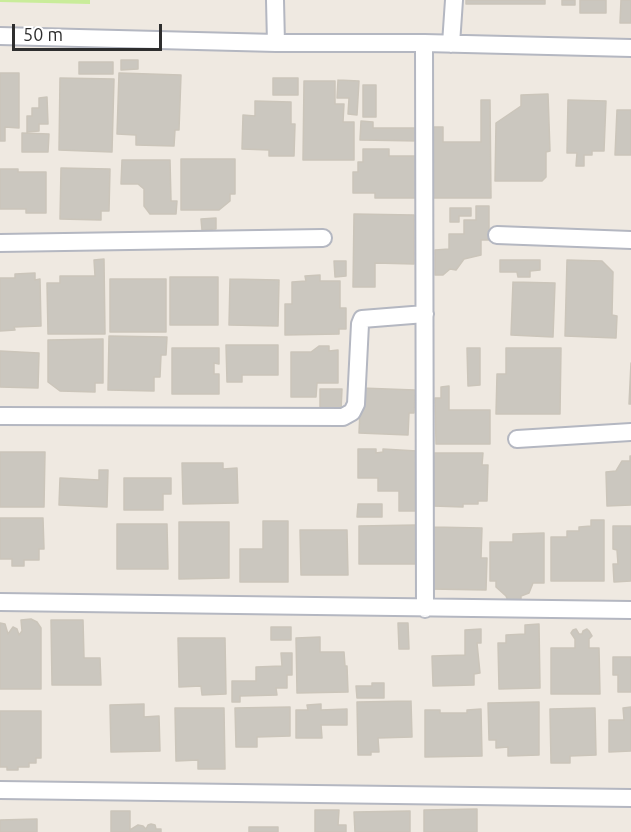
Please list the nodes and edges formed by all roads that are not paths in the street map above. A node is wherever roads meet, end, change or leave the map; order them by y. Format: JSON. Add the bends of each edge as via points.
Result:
{"nodes":[{"id":1,"x":275,"y":0,"type":"edge"},
{"id":2,"x":454,"y":0,"type":"edge"},
{"id":3,"x":0,"y":36,"type":"edge"},
{"id":4,"x":276,"y":43,"type":"junction"},
{"id":5,"x":424,"y":43,"type":"junction"},
{"id":6,"x":451,"y":44,"type":"junction"},
{"id":7,"x":631,"y":48,"type":"edge"},
{"id":8,"x":497,"y":235,"type":"dead end"},
{"id":9,"x":323,"y":238,"type":"dead end"},
{"id":10,"x":631,"y":240,"type":"edge"},
{"id":11,"x":0,"y":243,"type":"edge"},
{"id":12,"x":425,"y":314,"type":"junction"},
{"id":13,"x":0,"y":416,"type":"edge"},
{"id":14,"x":631,"y":432,"type":"edge"},
{"id":15,"x":517,"y":439,"type":"dead end"},
{"id":16,"x":0,"y":602,"type":"edge"},
{"id":17,"x":425,"y":609,"type":"junction"},
{"id":18,"x":631,"y":610,"type":"edge"},
{"id":19,"x":0,"y":790,"type":"edge"},
{"id":20,"x":631,"y":798,"type":"edge"}],
"edges":[{"from":1,"to":4,"type":"street"},
{"from":2,"to":6,"type":"street"},
{"from":3,"to":4,"type":"street"},
{"from":4,"to":5,"type":"street"},
{"from":5,"to":6,"type":"street"},
{"from":5,"to":12,"type":"street"},
{"from":6,"to":7,"type":"street"},
{"from":8,"to":10,"type":"street"},
{"from":9,"to":11,"type":"street"},
{"from":12,"to":13,"type":"street","via":[[362,319],[356,404],[343,417]]},
{"from":12,"to":17,"type":"street"},
{"from":14,"to":15,"type":"street"},
{"from":16,"to":17,"type":"street"},
{"from":17,"to":18,"type":"street"},
{"from":19,"to":20,"type":"street"}]}
